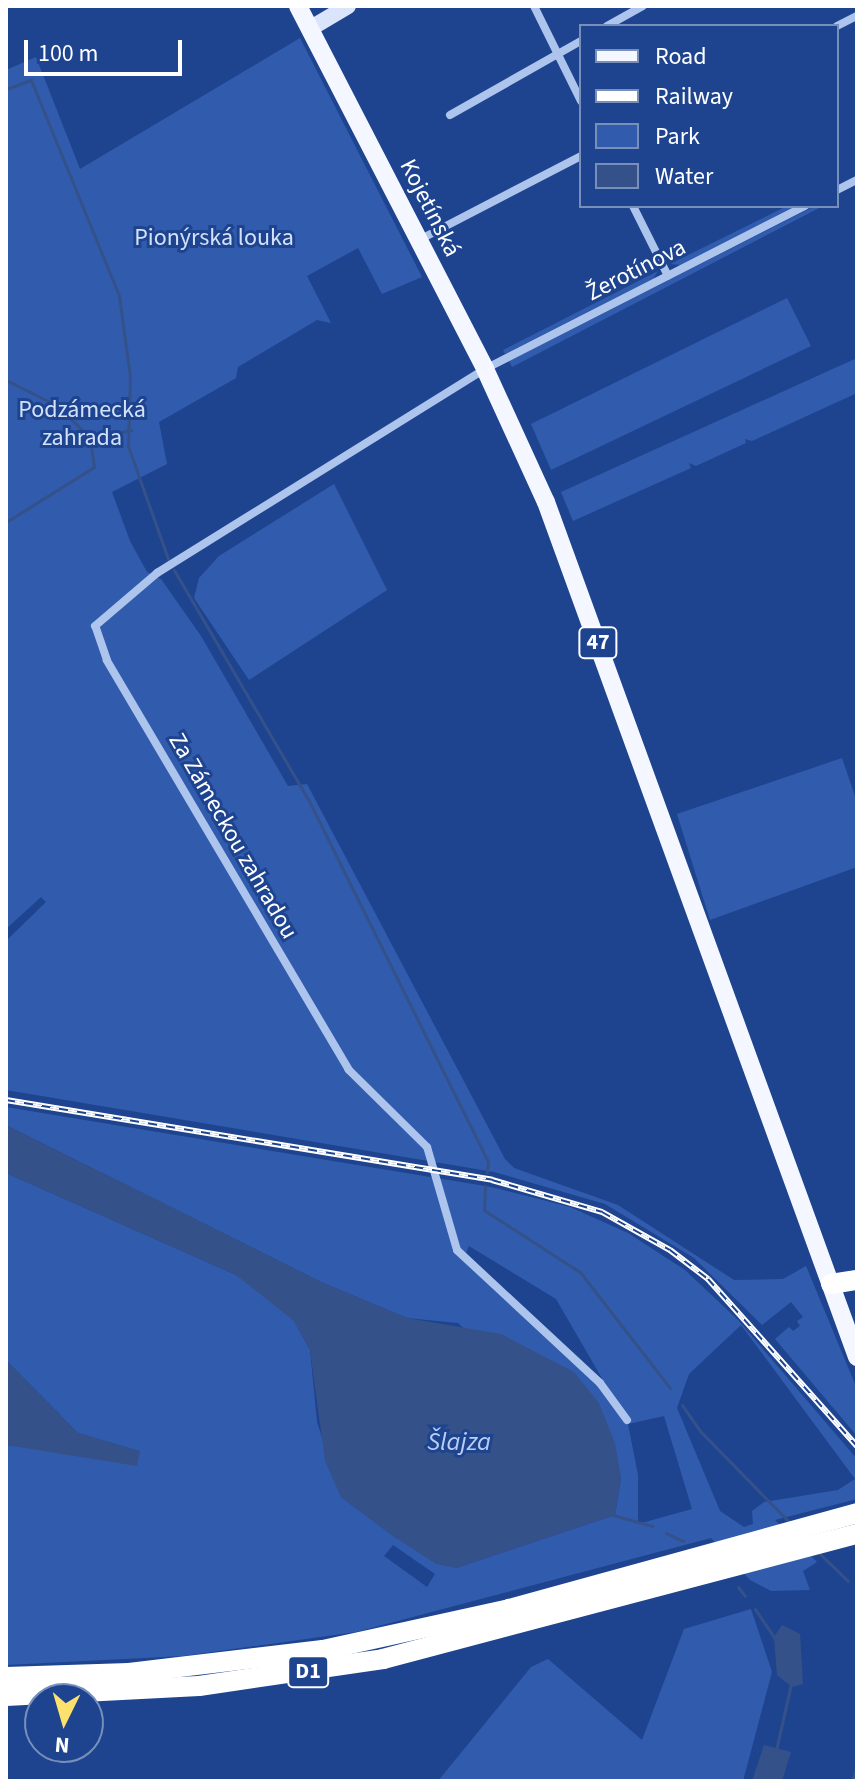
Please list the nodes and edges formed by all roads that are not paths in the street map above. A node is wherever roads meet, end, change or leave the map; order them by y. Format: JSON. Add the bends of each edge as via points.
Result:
{"nodes":[{"id":1,"x":298,"y":6,"type":"edge"},
{"id":2,"x":348,"y":6,"type":"edge"},
{"id":3,"x":534,"y":6,"type":"edge"},
{"id":4,"x":643,"y":6,"type":"edge"},
{"id":5,"x":857,"y":16,"type":"edge"},
{"id":6,"x":611,"y":24,"type":"edge"},
{"id":7,"x":839,"y":25,"type":"edge"},
{"id":8,"x":311,"y":28,"type":"junction"},
{"id":9,"x":579,"y":42,"type":"edge"},
{"id":10,"x":558,"y":54,"type":"junction"},
{"id":11,"x":579,"y":97,"type":"edge"},
{"id":12,"x":450,"y":115,"type":"dead end"},
{"id":13,"x":579,"y":157,"type":"edge"},
{"id":14,"x":857,"y":180,"type":"edge"},
{"id":15,"x":839,"y":189,"type":"edge"},
{"id":16,"x":634,"y":208,"type":"edge"},
{"id":17,"x":801,"y":208,"type":"edge"},
{"id":18,"x":419,"y":240,"type":"junction"},
{"id":19,"x":668,"y":276,"type":"junction"},
{"id":20,"x":485,"y":369,"type":"junction"},
{"id":21,"x":857,"y":1280,"type":"edge"},
{"id":22,"x":831,"y":1284,"type":"junction"},
{"id":23,"x":857,"y":1357,"type":"edge"},
{"id":24,"x":627,"y":1420,"type":"dead end"},
{"id":25,"x":857,"y":1504,"type":"edge"},
{"id":26,"x":857,"y":1513,"type":"edge"},
{"id":27,"x":783,"y":1529,"type":"junction"},
{"id":28,"x":857,"y":1534,"type":"edge"},
{"id":29,"x":857,"y":1543,"type":"edge"},
{"id":30,"x":807,"y":1553,"type":"junction"},
{"id":31,"x":6,"y":1677,"type":"edge"},
{"id":32,"x":6,"y":1696,"type":"edge"}],
"edges":[{"from":1,"to":8,"type":"main road","name":"Kojetínská","number":"47"},
{"from":2,"to":8,"type":"main road"},
{"from":3,"to":10,"type":"street"},
{"from":4,"to":6,"type":"street"},
{"from":5,"to":7,"type":"street"},
{"from":8,"to":18,"type":"main road","name":"Kojetínská","number":"47"},
{"from":9,"to":10,"type":"street"},
{"from":10,"to":11,"type":"street"},
{"from":10,"to":12,"type":"street"},
{"from":13,"to":18,"type":"street"},
{"from":14,"to":15,"type":"street"},
{"from":16,"to":19,"type":"street"},
{"from":17,"to":19,"type":"street","name":"Žerotínova"},
{"from":18,"to":20,"type":"main road","name":"Kojetínská","number":"47"},
{"from":19,"to":20,"type":"street","name":"Žerotínova"},
{"from":20,"to":22,"type":"main road","name":"Kojetínská","number":"47","via":[[561,541]]},
{"from":20,"to":24,"type":"street","name":"Za Zámeckou zahradou","via":[[157,573],[103,617],[95,626],[96,639],[349,1070],[427,1147],[457,1250],[600,1383]]},
{"from":21,"to":22,"type":"highway"},
{"from":22,"to":23,"type":"main road","number":"47"},
{"from":25,"to":27,"type":"highway"},
{"from":26,"to":27,"type":"highway","number":"D1"},
{"from":27,"to":31,"type":"highway","number":"D1","via":[[426,1630],[230,1663]]},
{"from":28,"to":30,"type":"highway"},
{"from":29,"to":30,"type":"highway"},
{"from":30,"to":32,"type":"highway","number":"D1","via":[[328,1669],[159,1690]]}]}
